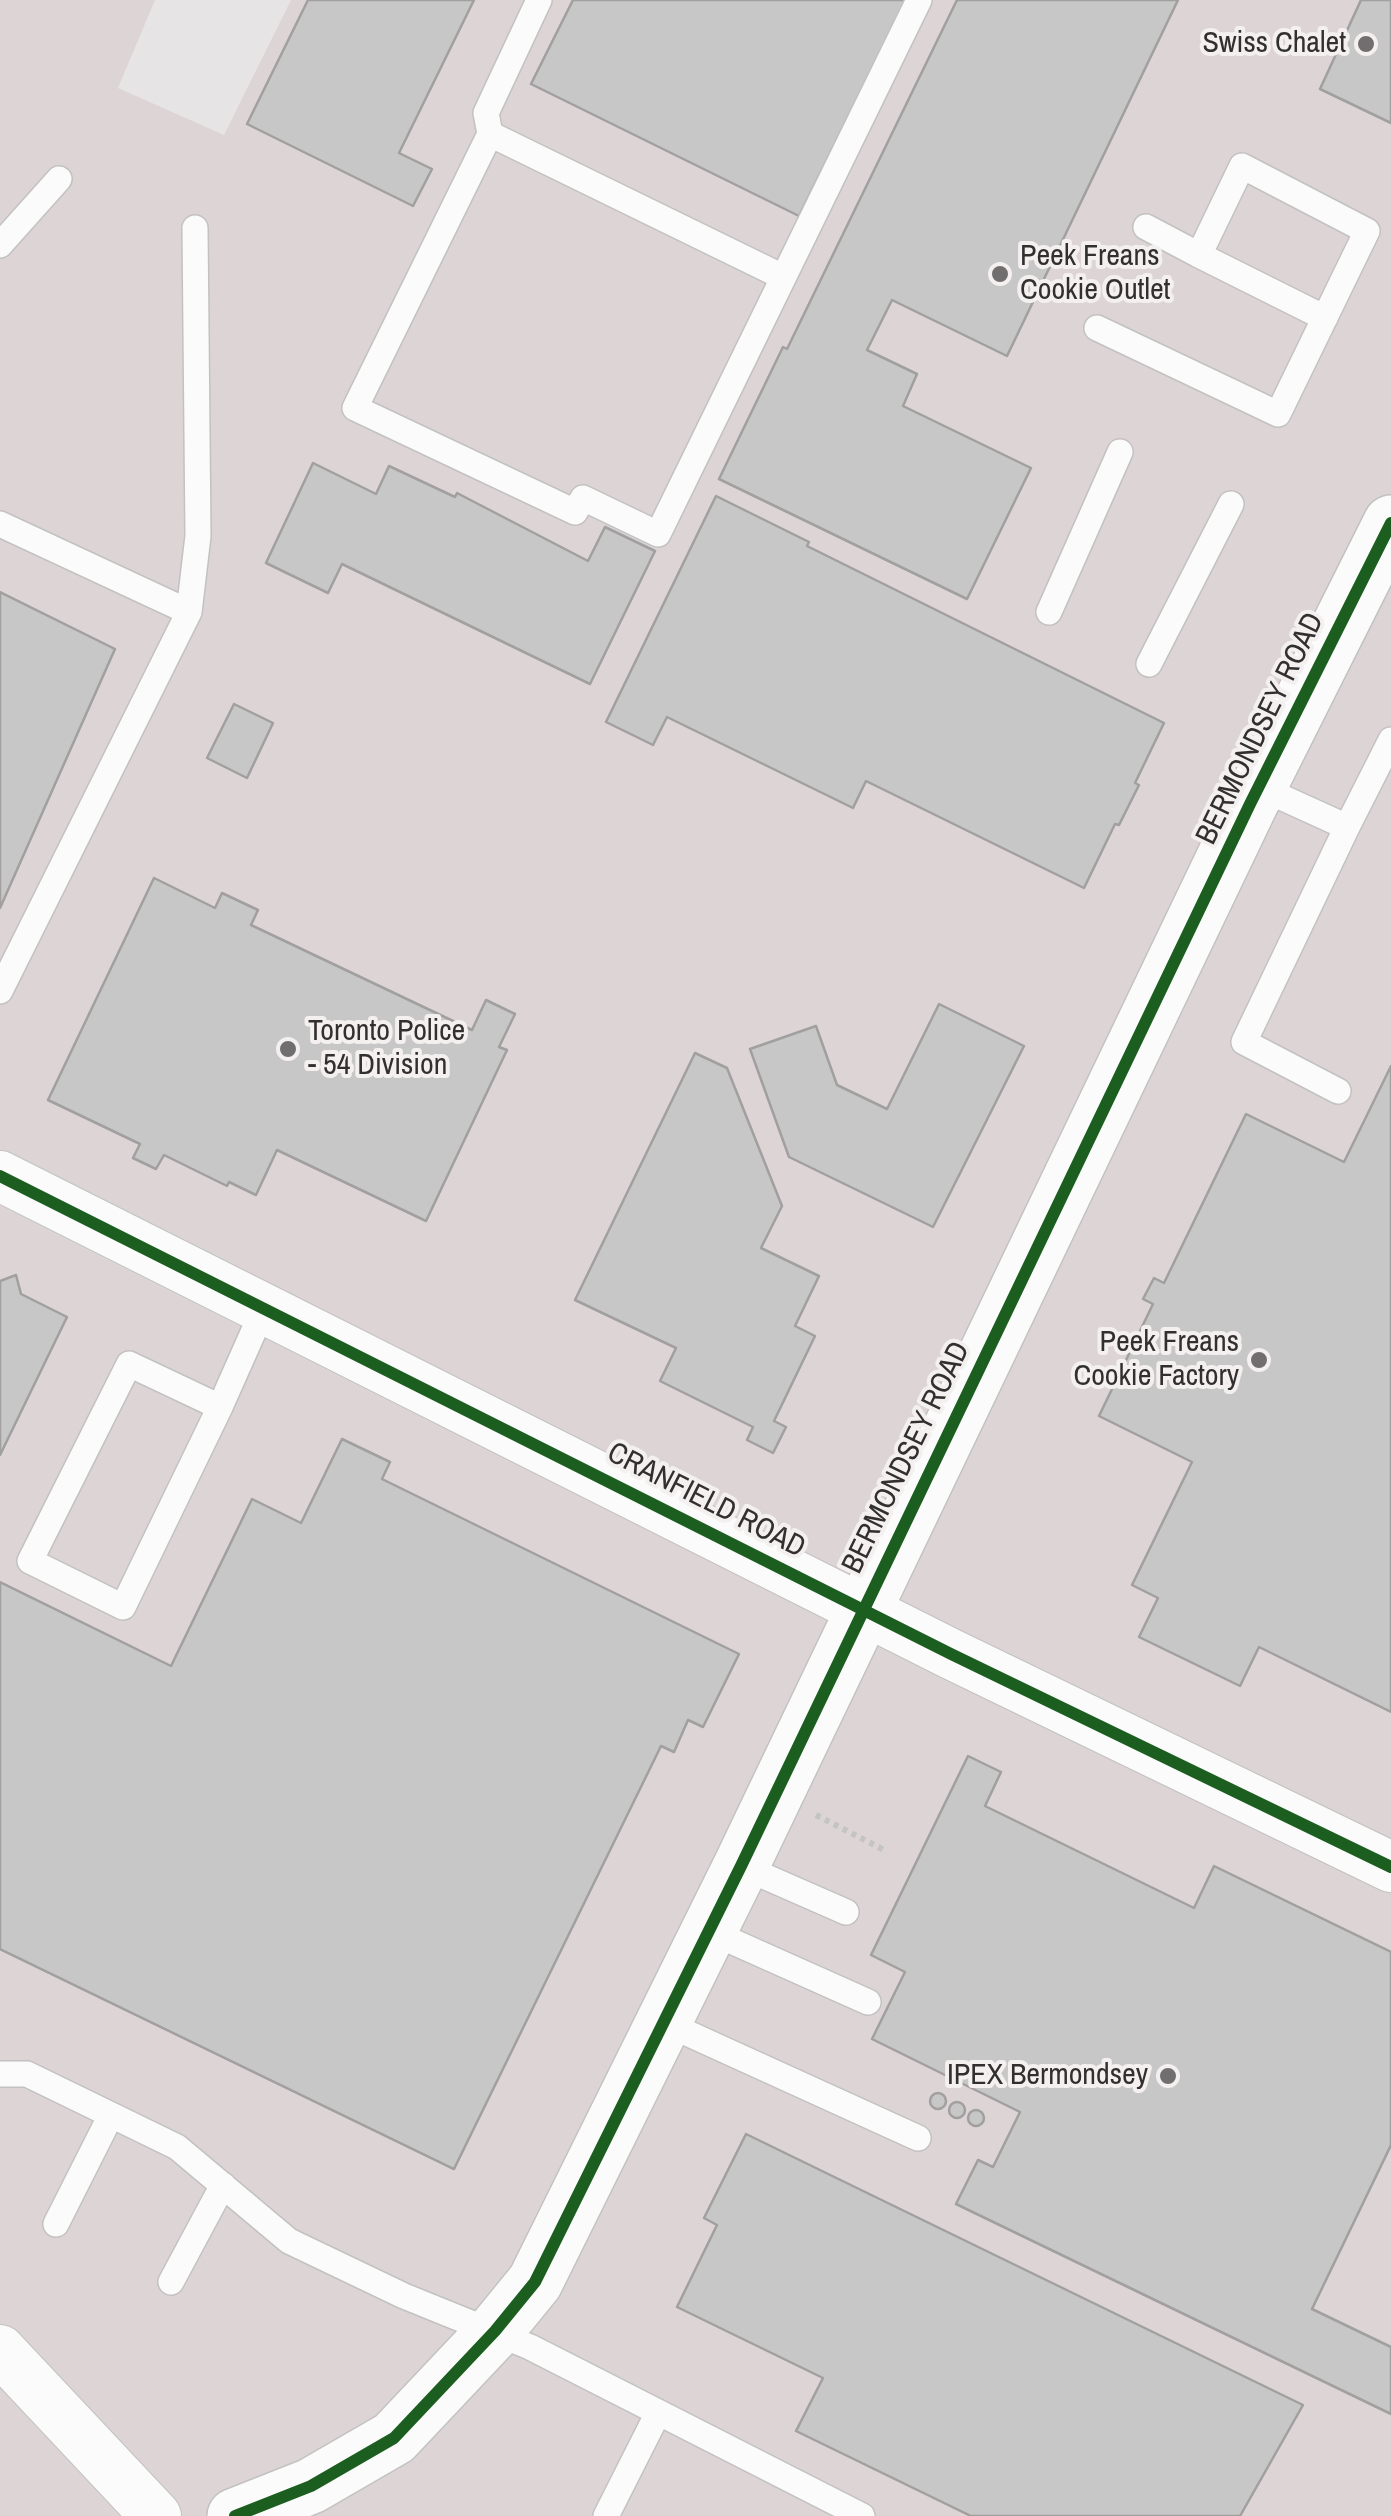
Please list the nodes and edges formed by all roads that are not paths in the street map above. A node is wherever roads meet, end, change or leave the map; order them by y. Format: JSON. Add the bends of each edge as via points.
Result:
{"nodes":[{"id":1,"x":539,"y":0,"type":"edge"},
{"id":2,"x":919,"y":0,"type":"edge"},
{"id":3,"x":490,"y":134,"type":"junction"},
{"id":4,"x":60,"y":179,"type":"dead end"},
{"id":5,"x":1146,"y":226,"type":"dead end"},
{"id":6,"x":195,"y":228,"type":"dead end"},
{"id":7,"x":0,"y":245,"type":"edge"},
{"id":8,"x":1199,"y":255,"type":"junction"},
{"id":9,"x":783,"y":278,"type":"junction"},
{"id":10,"x":1326,"y":318,"type":"junction"},
{"id":11,"x":1097,"y":328,"type":"dead end"},
{"id":12,"x":1120,"y":452,"type":"dead end"},
{"id":13,"x":1231,"y":504,"type":"dead end"},
{"id":14,"x":0,"y":524,"type":"edge"},
{"id":15,"x":1391,"y":524,"type":"edge"},
{"id":16,"x":189,"y":612,"type":"junction"},
{"id":17,"x":1050,"y":612,"type":"dead end"},
{"id":18,"x":1148,"y":664,"type":"dead end"},
{"id":19,"x":1391,"y":740,"type":"edge"},
{"id":20,"x":1259,"y":787,"type":"junction"},
{"id":21,"x":1347,"y":827,"type":"junction"},
{"id":22,"x":0,"y":992,"type":"edge"},
{"id":23,"x":1338,"y":1091,"type":"dead end"},
{"id":24,"x":0,"y":1176,"type":"edge"},
{"id":25,"x":264,"y":1308,"type":"junction"},
{"id":26,"x":220,"y":1407,"type":"junction"},
{"id":27,"x":862,"y":1608,"type":"junction"},
{"id":28,"x":740,"y":1866,"type":"junction"},
{"id":29,"x":1391,"y":1866,"type":"edge"},
{"id":30,"x":846,"y":1912,"type":"dead end"},
{"id":31,"x":708,"y":1931,"type":"junction"},
{"id":32,"x":868,"y":2002,"type":"dead end"},
{"id":33,"x":664,"y":2022,"type":"junction"},
{"id":34,"x":0,"y":2074,"type":"edge"},
{"id":35,"x":112,"y":2115,"type":"junction"},
{"id":36,"x":918,"y":2138,"type":"dead end"},
{"id":37,"x":223,"y":2185,"type":"junction"},
{"id":38,"x":56,"y":2224,"type":"dead end"},
{"id":39,"x":171,"y":2282,"type":"dead end"},
{"id":40,"x":496,"y":2331,"type":"junction"},
{"id":41,"x":0,"y":2350,"type":"edge"},
{"id":42,"x":658,"y":2413,"type":"junction"},
{"id":43,"x":156,"y":2516,"type":"edge"},
{"id":44,"x":235,"y":2516,"type":"edge"},
{"id":45,"x":606,"y":2516,"type":"edge"},
{"id":46,"x":862,"y":2516,"type":"edge"}],
"edges":[{"from":1,"to":3,"type":"lane","via":[[486,113]]},
{"from":2,"to":9,"type":"lane"},
{"from":3,"to":9,"type":"lane"},
{"from":3,"to":9,"type":"lane","via":[[355,408],[371,416],[576,512],[582,498],[658,534]]},
{"from":4,"to":7,"type":"lane"},
{"from":5,"to":8,"type":"lane"},
{"from":6,"to":16,"type":"lane","via":[[198,536]]},
{"from":8,"to":10,"type":"lane"},
{"from":8,"to":10,"type":"lane","via":[[1242,166],[1367,231]]},
{"from":10,"to":11,"type":"lane","via":[[1278,414]]},
{"from":12,"to":17,"type":"lane"},
{"from":13,"to":18,"type":"lane"},
{"from":14,"to":16,"type":"lane"},
{"from":15,"to":20,"type":"street","name":"BERMONDSEY ROAD"},
{"from":16,"to":22,"type":"lane"},
{"from":19,"to":21,"type":"lane"},
{"from":20,"to":21,"type":"lane"},
{"from":20,"to":27,"type":"street","name":"BERMONDSEY ROAD"},
{"from":21,"to":23,"type":"lane","via":[[1244,1042]]},
{"from":24,"to":25,"type":"street","name":"CRANFIELD ROAD"},
{"from":25,"to":26,"type":"lane"},
{"from":25,"to":27,"type":"street","name":"CRANFIELD ROAD"},
{"from":26,"to":26,"type":"lane","via":[[123,1606],[30,1560],[129,1364]]},
{"from":27,"to":28,"type":"street","name":"BERMONDSEY ROAD"},
{"from":27,"to":29,"type":"street","name":"CRANFIELD ROAD"},
{"from":28,"to":30,"type":"lane"},
{"from":28,"to":31,"type":"street","name":"BERMONDSEY ROAD"},
{"from":31,"to":32,"type":"lane"},
{"from":31,"to":33,"type":"street","name":"BERMONDSEY ROAD"},
{"from":33,"to":36,"type":"lane"},
{"from":33,"to":40,"type":"street","name":"BERMONDSEY ROAD","via":[[536,2282]]},
{"from":34,"to":35,"type":"lane","via":[[27,2074]]},
{"from":35,"to":37,"type":"lane","via":[[178,2147]]},
{"from":35,"to":38,"type":"lane"},
{"from":37,"to":39,"type":"lane"},
{"from":37,"to":40,"type":"lane","via":[[289,2241]]},
{"from":40,"to":42,"type":"lane"},
{"from":40,"to":44,"type":"street","name":"BERMONDSEY ROAD","via":[[394,2438],[311,2486]]},
{"from":41,"to":43,"type":"street"},
{"from":42,"to":45,"type":"lane"},
{"from":42,"to":46,"type":"lane"}]}
